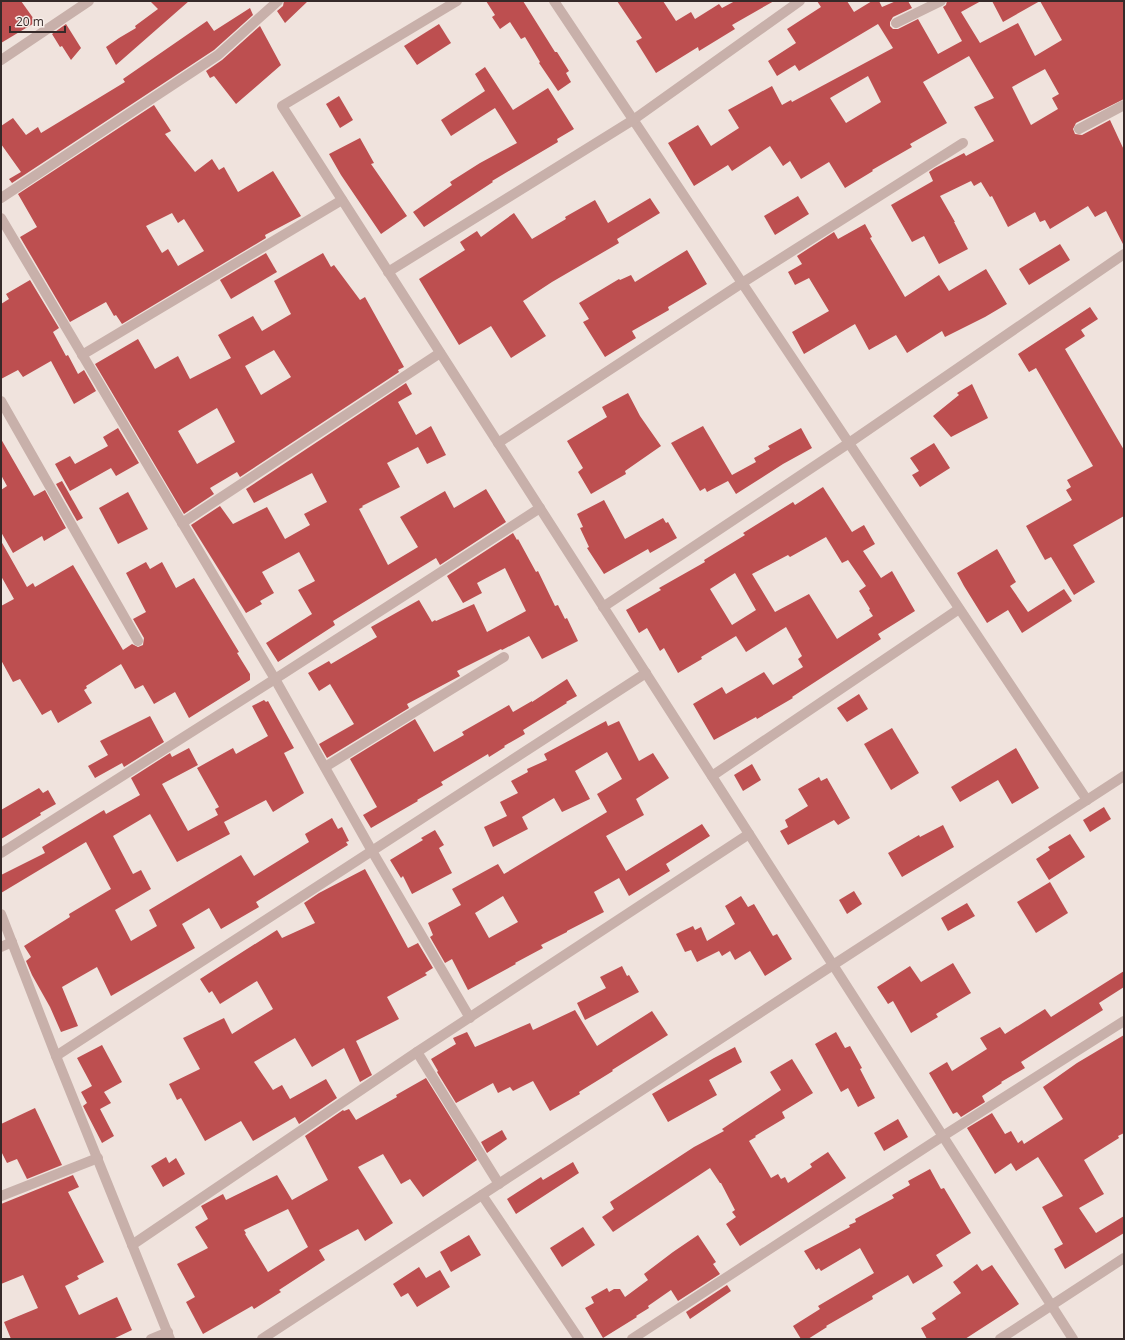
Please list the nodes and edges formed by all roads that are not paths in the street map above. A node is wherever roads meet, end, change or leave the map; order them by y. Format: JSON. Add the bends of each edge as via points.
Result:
{"nodes":[{"id":1,"x":89,"y":1,"type":"edge"},
{"id":2,"x":278,"y":1,"type":"edge"},
{"id":3,"x":457,"y":1,"type":"edge"},
{"id":4,"x":554,"y":1,"type":"edge"},
{"id":5,"x":800,"y":1,"type":"edge"},
{"id":6,"x":940,"y":1,"type":"edge"},
{"id":7,"x":896,"y":23,"type":"dead end"},
{"id":8,"x":1,"y":60,"type":"edge"},
{"id":9,"x":1124,"y":105,"type":"edge"},
{"id":10,"x":633,"y":120,"type":"junction"},
{"id":11,"x":1080,"y":129,"type":"dead end"},
{"id":12,"x":963,"y":143,"type":"dead end"},
{"id":13,"x":1,"y":198,"type":"edge"},
{"id":14,"x":342,"y":200,"type":"junction"},
{"id":15,"x":1,"y":218,"type":"edge"},
{"id":16,"x":1124,"y":254,"type":"edge"},
{"id":17,"x":388,"y":272,"type":"junction"},
{"id":18,"x":742,"y":283,"type":"junction"},
{"id":19,"x":440,"y":353,"type":"junction"},
{"id":20,"x":82,"y":355,"type":"junction"},
{"id":21,"x":1,"y":401,"type":"edge"},
{"id":22,"x":498,"y":443,"type":"junction"},
{"id":23,"x":849,"y":443,"type":"junction"},
{"id":24,"x":540,"y":508,"type":"junction"},
{"id":25,"x":182,"y":523,"type":"junction"},
{"id":26,"x":603,"y":607,"type":"junction"},
{"id":27,"x":959,"y":609,"type":"junction"},
{"id":28,"x":138,"y":641,"type":"dead end"},
{"id":29,"x":504,"y":657,"type":"dead end"},
{"id":30,"x":646,"y":673,"type":"junction"},
{"id":31,"x":275,"y":680,"type":"junction"},
{"id":32,"x":326,"y":767,"type":"junction"},
{"id":33,"x":712,"y":776,"type":"junction"},
{"id":34,"x":1124,"y":776,"type":"edge"},
{"id":35,"x":1087,"y":800,"type":"junction"},
{"id":36,"x":749,"y":834,"type":"junction"},
{"id":37,"x":372,"y":851,"type":"junction"},
{"id":38,"x":1,"y":853,"type":"edge"},
{"id":39,"x":1,"y":914,"type":"edge"},
{"id":40,"x":12,"y":942,"type":"junction"},
{"id":41,"x":1,"y":947,"type":"edge"},
{"id":42,"x":833,"y":965,"type":"junction"},
{"id":43,"x":470,"y":1018,"type":"junction"},
{"id":44,"x":1124,"y":1022,"type":"edge"},
{"id":45,"x":418,"y":1052,"type":"junction"},
{"id":46,"x":56,"y":1056,"type":"junction"},
{"id":47,"x":943,"y":1136,"type":"junction"},
{"id":48,"x":98,"y":1158,"type":"junction"},
{"id":49,"x":498,"y":1184,"type":"junction"},
{"id":50,"x":482,"y":1195,"type":"junction"},
{"id":51,"x":1,"y":1196,"type":"edge"},
{"id":52,"x":132,"y":1245,"type":"junction"},
{"id":53,"x":1124,"y":1258,"type":"edge"},
{"id":54,"x":1051,"y":1306,"type":"junction"},
{"id":55,"x":169,"y":1336,"type":"edge"},
{"id":56,"x":151,"y":1339,"type":"edge"},
{"id":57,"x":262,"y":1339,"type":"edge"},
{"id":58,"x":579,"y":1339,"type":"edge"},
{"id":59,"x":632,"y":1339,"type":"edge"},
{"id":60,"x":1000,"y":1339,"type":"edge"},
{"id":61,"x":1073,"y":1339,"type":"edge"}],
"edges":[{"from":1,"to":8,"type":"street"},
{"from":2,"to":13,"type":"street","via":[[218,55]]},
{"from":3,"to":14,"type":"street","via":[[282,106]]},
{"from":4,"to":10,"type":"street"},
{"from":5,"to":10,"type":"street"},
{"from":6,"to":7,"type":"street"},
{"from":9,"to":11,"type":"street"},
{"from":10,"to":17,"type":"street"},
{"from":10,"to":18,"type":"street"},
{"from":12,"to":18,"type":"street"},
{"from":14,"to":17,"type":"street"},
{"from":14,"to":20,"type":"street"},
{"from":15,"to":20,"type":"street"},
{"from":16,"to":23,"type":"street"},
{"from":17,"to":19,"type":"street"},
{"from":18,"to":22,"type":"street"},
{"from":18,"to":23,"type":"street"},
{"from":19,"to":22,"type":"street"},
{"from":19,"to":25,"type":"street"},
{"from":20,"to":25,"type":"street"},
{"from":21,"to":28,"type":"street"},
{"from":22,"to":24,"type":"street"},
{"from":23,"to":26,"type":"street"},
{"from":23,"to":27,"type":"street"},
{"from":24,"to":26,"type":"street"},
{"from":24,"to":31,"type":"street"},
{"from":25,"to":31,"type":"street"},
{"from":26,"to":30,"type":"street"},
{"from":27,"to":33,"type":"street"},
{"from":27,"to":35,"type":"street"},
{"from":29,"to":32,"type":"street"},
{"from":30,"to":33,"type":"street"},
{"from":30,"to":37,"type":"street"},
{"from":31,"to":32,"type":"street"},
{"from":31,"to":38,"type":"street"},
{"from":32,"to":37,"type":"street"},
{"from":33,"to":36,"type":"street"},
{"from":34,"to":35,"type":"street"},
{"from":35,"to":42,"type":"street"},
{"from":36,"to":42,"type":"street"},
{"from":36,"to":43,"type":"street"},
{"from":37,"to":43,"type":"street"},
{"from":37,"to":46,"type":"street"},
{"from":39,"to":40,"type":"street"},
{"from":40,"to":41,"type":"street"},
{"from":40,"to":46,"type":"street"},
{"from":42,"to":47,"type":"street"},
{"from":42,"to":49,"type":"street"},
{"from":43,"to":45,"type":"street"},
{"from":44,"to":47,"type":"street"},
{"from":45,"to":49,"type":"street"},
{"from":45,"to":52,"type":"street"},
{"from":46,"to":48,"type":"street"},
{"from":47,"to":54,"type":"street"},
{"from":47,"to":59,"type":"street"},
{"from":48,"to":51,"type":"street"},
{"from":48,"to":52,"type":"street"},
{"from":49,"to":50,"type":"street"},
{"from":50,"to":57,"type":"street"},
{"from":50,"to":58,"type":"street"},
{"from":52,"to":55,"type":"street"},
{"from":53,"to":54,"type":"street"},
{"from":54,"to":60,"type":"street"},
{"from":54,"to":61,"type":"street"},
{"from":55,"to":56,"type":"street"}]}
